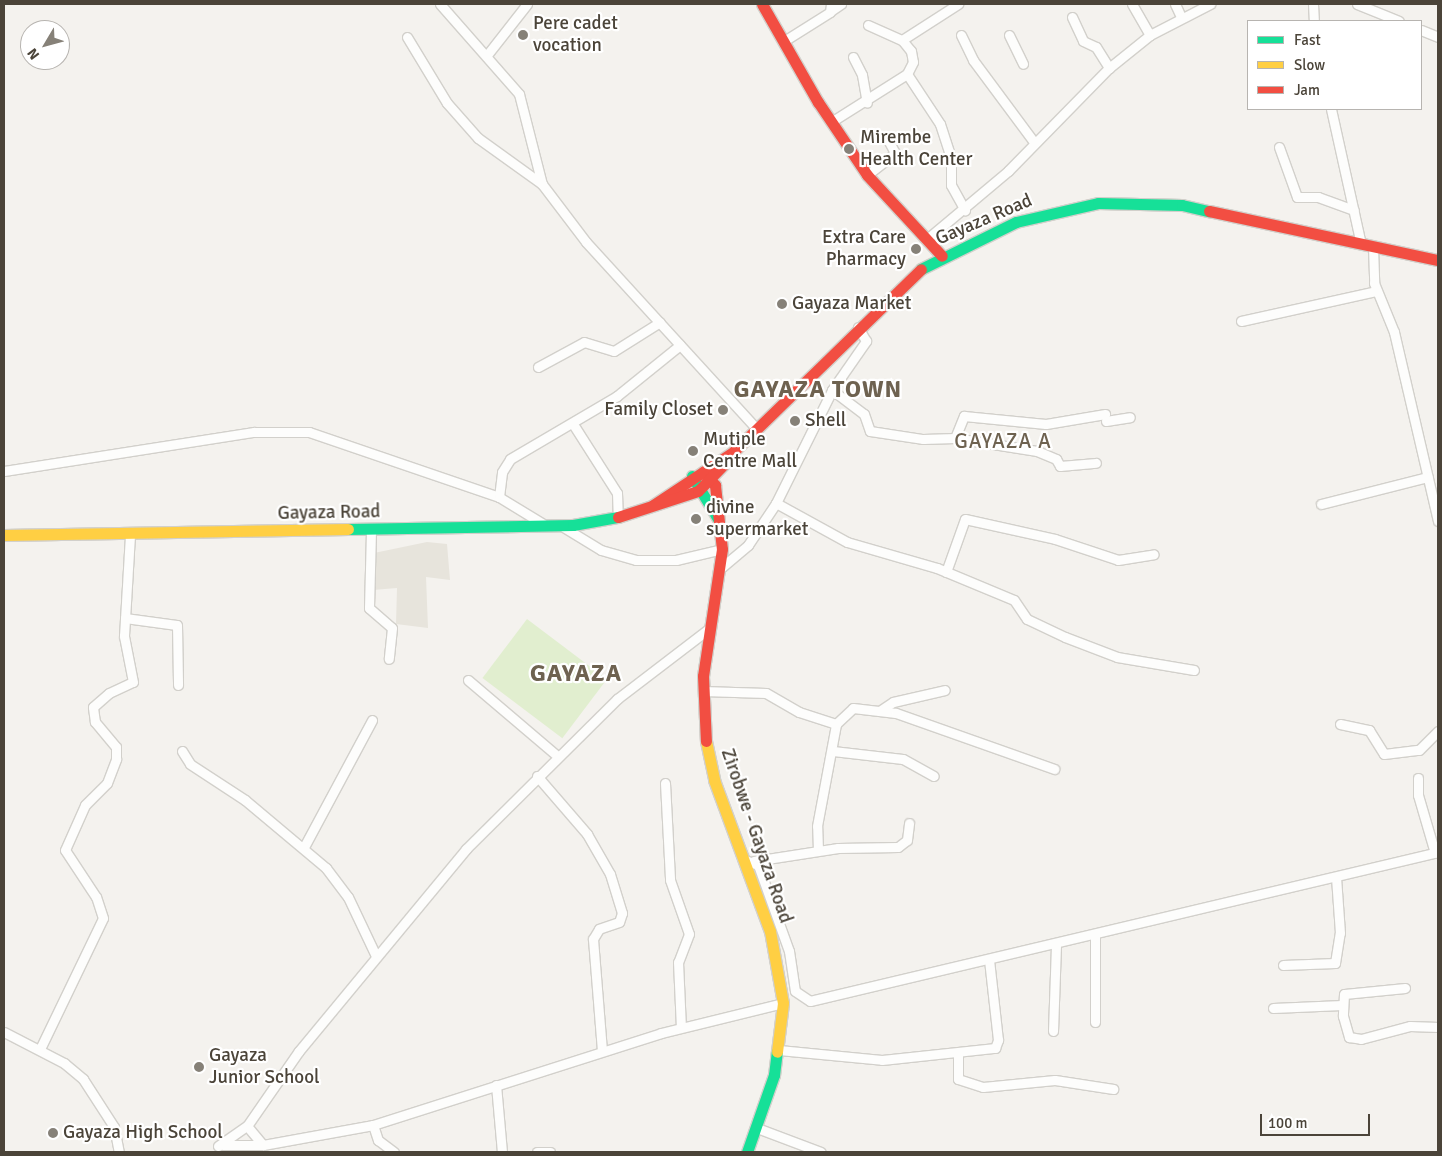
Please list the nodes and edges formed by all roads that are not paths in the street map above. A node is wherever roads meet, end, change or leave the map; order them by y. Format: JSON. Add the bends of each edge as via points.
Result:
{"nodes":[{"id":1,"x":440,"y":4,"type":"edge"},
{"id":2,"x":527,"y":4,"type":"edge"},
{"id":3,"x":762,"y":4,"type":"edge"},
{"id":4,"x":842,"y":4,"type":"edge"},
{"id":5,"x":958,"y":4,"type":"edge"},
{"id":6,"x":1132,"y":4,"type":"edge"},
{"id":7,"x":1175,"y":4,"type":"edge"},
{"id":8,"x":1210,"y":4,"type":"edge"},
{"id":9,"x":1313,"y":4,"type":"edge"},
{"id":10,"x":1356,"y":4,"type":"edge"},
{"id":11,"x":831,"y":7,"type":"edge"},
{"id":12,"x":1072,"y":17,"type":"dead end"},
{"id":13,"x":1181,"y":17,"type":"junction"},
{"id":14,"x":1314,"y":20,"type":"edge"},
{"id":15,"x":1396,"y":20,"type":"edge"},
{"id":16,"x":868,"y":25,"type":"dead end"},
{"id":17,"x":1422,"y":30,"type":"edge"},
{"id":18,"x":961,"y":35,"type":"dead end"},
{"id":19,"x":1010,"y":35,"type":"dead end"},
{"id":20,"x":1150,"y":35,"type":"junction"},
{"id":21,"x":407,"y":38,"type":"dead end"},
{"id":22,"x":1438,"y":38,"type":"edge"},
{"id":23,"x":902,"y":40,"type":"junction"},
{"id":24,"x":784,"y":41,"type":"junction"},
{"id":25,"x":486,"y":54,"type":"junction"},
{"id":26,"x":853,"y":57,"type":"dead end"},
{"id":27,"x":1023,"y":64,"type":"dead end"},
{"id":28,"x":1109,"y":68,"type":"junction"},
{"id":29,"x":907,"y":74,"type":"junction"},
{"id":30,"x":867,"y":103,"type":"junction"},
{"id":31,"x":1332,"y":110,"type":"edge"},
{"id":32,"x":831,"y":122,"type":"junction"},
{"id":33,"x":887,"y":138,"type":"dead end"},
{"id":34,"x":1034,"y":142,"type":"junction"},
{"id":35,"x":1279,"y":147,"type":"dead end"},
{"id":36,"x":867,"y":175,"type":"junction"},
{"id":37,"x":542,"y":184,"type":"junction"},
{"id":38,"x":965,"y":210,"type":"junction"},
{"id":39,"x":1354,"y":210,"type":"junction"},
{"id":40,"x":926,"y":239,"type":"junction"},
{"id":41,"x":1361,"y":244,"type":"junction"},
{"id":42,"x":1373,"y":247,"type":"junction"},
{"id":43,"x":937,"y":255,"type":"junction"},
{"id":44,"x":1438,"y":260,"type":"edge"},
{"id":45,"x":1376,"y":291,"type":"junction"},
{"id":46,"x":1241,"y":321,"type":"dead end"},
{"id":47,"x":660,"y":322,"type":"junction"},
{"id":48,"x":858,"y":327,"type":"junction"},
{"id":49,"x":680,"y":345,"type":"junction"},
{"id":50,"x":538,"y":367,"type":"dead end"},
{"id":51,"x":832,"y":390,"type":"junction"},
{"id":52,"x":1130,"y":416,"type":"dead end"},
{"id":53,"x":573,"y":424,"type":"junction"},
{"id":54,"x":757,"y":429,"type":"junction"},
{"id":55,"x":955,"y":438,"type":"junction"},
{"id":56,"x":734,"y":452,"type":"junction"},
{"id":57,"x":1096,"y":463,"type":"dead end"},
{"id":58,"x":4,"y":471,"type":"edge"},
{"id":59,"x":695,"y":474,"type":"junction"},
{"id":60,"x":1428,"y":477,"type":"junction"},
{"id":61,"x":713,"y":480,"type":"junction"},
{"id":62,"x":698,"y":491,"type":"junction"},
{"id":63,"x":499,"y":497,"type":"junction"},
{"id":64,"x":1436,"y":502,"type":"edge"},
{"id":65,"x":776,"y":503,"type":"junction"},
{"id":66,"x":1321,"y":504,"type":"dead end"},
{"id":67,"x":653,"y":505,"type":"junction"},
{"id":68,"x":618,"y":517,"type":"junction"},
{"id":69,"x":1438,"y":521,"type":"edge"},
{"id":70,"x":545,"y":525,"type":"junction"},
{"id":71,"x":560,"y":525,"type":"junction"},
{"id":72,"x":721,"y":526,"type":"junction"},
{"id":73,"x":371,"y":531,"type":"junction"},
{"id":74,"x":130,"y":534,"type":"junction"},
{"id":75,"x":4,"y":535,"type":"edge"},
{"id":76,"x":722,"y":549,"type":"junction"},
{"id":77,"x":1154,"y":554,"type":"dead end"},
{"id":78,"x":722,"y":567,"type":"junction"},
{"id":79,"x":946,"y":572,"type":"junction"},
{"id":80,"x":125,"y":618,"type":"junction"},
{"id":81,"x":710,"y":628,"type":"junction"},
{"id":82,"x":389,"y":659,"type":"dead end"},
{"id":83,"x":1194,"y":670,"type":"dead end"},
{"id":84,"x":468,"y":680,"type":"dead end"},
{"id":85,"x":178,"y":685,"type":"dead end"},
{"id":86,"x":945,"y":690,"type":"dead end"},
{"id":87,"x":703,"y":691,"type":"junction"},
{"id":88,"x":881,"y":710,"type":"junction"},
{"id":89,"x":372,"y":720,"type":"dead end"},
{"id":90,"x":836,"y":724,"type":"junction"},
{"id":91,"x":1340,"y":724,"type":"dead end"},
{"id":92,"x":1438,"y":731,"type":"edge"},
{"id":93,"x":182,"y":751,"type":"dead end"},
{"id":94,"x":833,"y":751,"type":"junction"},
{"id":95,"x":556,"y":755,"type":"junction"},
{"id":96,"x":1054,"y":769,"type":"dead end"},
{"id":97,"x":537,"y":776,"type":"junction"},
{"id":98,"x":934,"y":776,"type":"dead end"},
{"id":99,"x":1418,"y":778,"type":"dead end"},
{"id":100,"x":666,"y":783,"type":"dead end"},
{"id":101,"x":909,"y":823,"type":"dead end"},
{"id":102,"x":304,"y":847,"type":"junction"},
{"id":103,"x":818,"y":850,"type":"junction"},
{"id":104,"x":1437,"y":853,"type":"edge"},
{"id":105,"x":750,"y":861,"type":"junction"},
{"id":106,"x":1336,"y":877,"type":"junction"},
{"id":107,"x":1095,"y":935,"type":"junction"},
{"id":108,"x":1056,"y":945,"type":"junction"},
{"id":109,"x":376,"y":956,"type":"junction"},
{"id":110,"x":989,"y":960,"type":"junction"},
{"id":111,"x":1283,"y":965,"type":"dead end"},
{"id":112,"x":1405,"y":988,"type":"dead end"},
{"id":113,"x":783,"y":1003,"type":"junction"},
{"id":114,"x":1342,"y":1005,"type":"junction"},
{"id":115,"x":1273,"y":1008,"type":"dead end"},
{"id":116,"x":1096,"y":1022,"type":"dead end"},
{"id":117,"x":681,"y":1027,"type":"junction"},
{"id":118,"x":1438,"y":1027,"type":"edge"},
{"id":119,"x":1053,"y":1031,"type":"dead end"},
{"id":120,"x":4,"y":1032,"type":"edge"},
{"id":121,"x":40,"y":1049,"type":"junction"},
{"id":122,"x":602,"y":1050,"type":"junction"},
{"id":123,"x":779,"y":1050,"type":"junction"},
{"id":124,"x":958,"y":1054,"type":"junction"},
{"id":125,"x":496,"y":1085,"type":"junction"},
{"id":126,"x":1114,"y":1089,"type":"dead end"},
{"id":127,"x":373,"y":1125,"type":"junction"},
{"id":128,"x":247,"y":1126,"type":"junction"},
{"id":129,"x":757,"y":1128,"type":"junction"},
{"id":130,"x":263,"y":1145,"type":"junction"},
{"id":131,"x":220,"y":1149,"type":"edge"},
{"id":132,"x":119,"y":1152,"type":"edge"},
{"id":133,"x":394,"y":1152,"type":"edge"},
{"id":134,"x":502,"y":1152,"type":"edge"},
{"id":135,"x":537,"y":1152,"type":"edge"},
{"id":136,"x":550,"y":1152,"type":"edge"},
{"id":137,"x":747,"y":1152,"type":"edge"},
{"id":138,"x":821,"y":1152,"type":"edge"}],
"edges":[{"from":1,"to":25,"type":"street"},
{"from":2,"to":25,"type":"street"},
{"from":3,"to":24,"type":"main road"},
{"from":4,"to":11,"type":"street"},
{"from":5,"to":23,"type":"street"},
{"from":6,"to":20,"type":"street"},
{"from":7,"to":13,"type":"street"},
{"from":8,"to":13,"type":"street"},
{"from":9,"to":14,"type":"street"},
{"from":10,"to":15,"type":"street"},
{"from":11,"to":24,"type":"street"},
{"from":12,"to":28,"type":"street","via":[[1083,41],[1096,46]]},
{"from":13,"to":20,"type":"street"},
{"from":16,"to":23,"type":"street"},
{"from":17,"to":22,"type":"street"},
{"from":18,"to":34,"type":"street","via":[[972,60]]},
{"from":19,"to":27,"type":"street"},
{"from":20,"to":28,"type":"street"},
{"from":21,"to":37,"type":"street","via":[[447,102],[478,138]]},
{"from":23,"to":29,"type":"street","via":[[913,62]]},
{"from":24,"to":32,"type":"main road"},
{"from":25,"to":37,"type":"street","via":[[519,94]]},
{"from":26,"to":30,"type":"street","via":[[862,75]]},
{"from":28,"to":34,"type":"street"},
{"from":29,"to":30,"type":"street"},
{"from":29,"to":38,"type":"street","via":[[940,124],[951,158],[951,184]]},
{"from":30,"to":32,"type":"street"},
{"from":31,"to":39,"type":"street"},
{"from":32,"to":36,"type":"main road"},
{"from":33,"to":36,"type":"street","via":[[895,152]]},
{"from":34,"to":38,"type":"street"},
{"from":35,"to":39,"type":"street","via":[[1297,198],[1318,197]]},
{"from":36,"to":40,"type":"main road"},
{"from":37,"to":47,"type":"street","via":[[586,242]]},
{"from":38,"to":40,"type":"street"},
{"from":39,"to":41,"type":"street"},
{"from":40,"to":43,"type":"main road"},
{"from":41,"to":42,"type":"main road","name":"Gayaza Road"},
{"from":41,"to":43,"type":"main road","name":"Gayaza Road","via":[[1182,205],[1140,201],[1052,211],[1016,222]]},
{"from":42,"to":44,"type":"main road","name":"Gayaza Road"},
{"from":42,"to":45,"type":"street"},
{"from":43,"to":48,"type":"main road","name":"Gayaza Road"},
{"from":45,"to":46,"type":"street"},
{"from":45,"to":60,"type":"street","via":[[1394,332]]},
{"from":47,"to":49,"type":"street"},
{"from":47,"to":50,"type":"street","via":[[614,351],[584,342]]},
{"from":48,"to":51,"type":"street","via":[[866,341]]},
{"from":48,"to":54,"type":"main road","name":"Gayaza Road"},
{"from":49,"to":53,"type":"street","via":[[618,396]]},
{"from":49,"to":54,"type":"street"},
{"from":51,"to":55,"type":"street","via":[[864,414],[870,431],[923,439]]},
{"from":51,"to":65,"type":"street"},
{"from":52,"to":55,"type":"street","via":[[1046,424],[964,416]]},
{"from":53,"to":63,"type":"street","via":[[510,459],[502,472]]},
{"from":53,"to":68,"type":"street","via":[[618,492]]},
{"from":54,"to":56,"type":"main road","name":"Gayaza Road"},
{"from":55,"to":57,"type":"street","via":[[1037,451],[1056,459],[1060,466]]},
{"from":56,"to":59,"type":"main road","name":"Gayaza Road"},
{"from":56,"to":61,"type":"main road","name":"Gayaza Road"},
{"from":58,"to":63,"type":"street","via":[[114,452],[204,443],[254,432],[309,432]]},
{"from":59,"to":61,"type":"main road"},
{"from":59,"to":62,"type":"main road"},
{"from":59,"to":67,"type":"main road","name":"Gayaza Road"},
{"from":60,"to":64,"type":"street"},
{"from":60,"to":66,"type":"street"},
{"from":61,"to":62,"type":"main road","name":"Gayaza Road"},
{"from":61,"to":72,"type":"main road","name":"Zirobwe - Gayaza Road"},
{"from":62,"to":67,"type":"main road","name":"Gayaza Road"},
{"from":62,"to":72,"type":"main road"},
{"from":63,"to":70,"type":"street"},
{"from":64,"to":69,"type":"street"},
{"from":65,"to":78,"type":"street","via":[[748,545]]},
{"from":65,"to":79,"type":"street","via":[[847,542]]},
{"from":67,"to":68,"type":"main road","name":"Gayaza Road"},
{"from":68,"to":71,"type":"main road","name":"Gayaza Road"},
{"from":70,"to":71,"type":"main road","name":"Gayaza Road"},
{"from":70,"to":73,"type":"main road","name":"Gayaza Road"},
{"from":71,"to":76,"type":"street","via":[[601,550],[636,560],[676,560]]},
{"from":72,"to":76,"type":"main road","name":"Zirobwe - Gayaza Road"},
{"from":73,"to":74,"type":"main road","name":"Gayaza Road"},
{"from":73,"to":82,"type":"street","via":[[369,608],[392,628]]},
{"from":74,"to":75,"type":"main road","name":"Gayaza Road"},
{"from":74,"to":80,"type":"street"},
{"from":76,"to":78,"type":"main road","name":"Zirobwe - Gayaza Road"},
{"from":77,"to":79,"type":"street","via":[[1118,560],[1055,539],[965,519]]},
{"from":78,"to":81,"type":"main road","name":"Zirobwe - Gayaza Road"},
{"from":79,"to":83,"type":"street","via":[[1014,600],[1028,619],[1066,637],[1117,657]]},
{"from":80,"to":85,"type":"street","via":[[177,625]]},
{"from":80,"to":121,"type":"street","via":[[133,682],[102,697],[93,715],[97,728],[116,747],[116,759],[107,784],[85,805],[65,850],[96,897],[103,918]]},
{"from":81,"to":87,"type":"main road","name":"Zirobwe - Gayaza Road"},
{"from":81,"to":95,"type":"street","via":[[617,699]]},
{"from":84,"to":95,"type":"street"},
{"from":86,"to":88,"type":"street","via":[[892,702]]},
{"from":87,"to":90,"type":"street","via":[[766,693],[799,712]]},
{"from":87,"to":105,"type":"main road","name":"Zirobwe - Gayaza Road","via":[[714,780]]},
{"from":88,"to":90,"type":"street","via":[[853,708]]},
{"from":88,"to":96,"type":"street"},
{"from":89,"to":102,"type":"street"},
{"from":90,"to":94,"type":"street"},
{"from":91,"to":92,"type":"street","via":[[1368,730],[1384,754],[1419,750]]},
{"from":93,"to":102,"type":"street","via":[[190,764]]},
{"from":94,"to":98,"type":"street","via":[[894,757]]},
{"from":94,"to":103,"type":"street","via":[[817,826]]},
{"from":95,"to":97,"type":"street"},
{"from":97,"to":109,"type":"street","via":[[466,849]]},
{"from":97,"to":122,"type":"street","via":[[587,834],[610,874],[622,913],[619,922],[599,929],[593,939]]},
{"from":99,"to":104,"type":"street","via":[[1418,795]]},
{"from":100,"to":117,"type":"street","via":[[670,880],[688,934],[678,962]]},
{"from":101,"to":103,"type":"street","via":[[907,840],[898,847]]},
{"from":102,"to":109,"type":"street","via":[[348,897]]},
{"from":103,"to":105,"type":"street"},
{"from":104,"to":106,"type":"street"},
{"from":105,"to":110,"type":"street","via":[[788,951],[795,991],[803,1000]]},
{"from":105,"to":113,"type":"main road","name":"Zirobwe - Gayaza Road","via":[[770,931]]},
{"from":106,"to":107,"type":"street"},
{"from":106,"to":111,"type":"street","via":[[1340,932],[1335,963]]},
{"from":107,"to":108,"type":"street"},
{"from":107,"to":116,"type":"street"},
{"from":108,"to":110,"type":"street"},
{"from":108,"to":119,"type":"street"},
{"from":109,"to":128,"type":"street","via":[[299,1051]]},
{"from":110,"to":124,"type":"street","via":[[998,1045]]},
{"from":112,"to":114,"type":"street","via":[[1349,991]]},
{"from":113,"to":117,"type":"street"},
{"from":113,"to":123,"type":"main road","name":"Zirobwe - Gayaza Road"},
{"from":114,"to":115,"type":"street"},
{"from":114,"to":118,"type":"street","via":[[1351,1038],[1410,1026]]},
{"from":117,"to":122,"type":"street"},
{"from":120,"to":121,"type":"street"},
{"from":121,"to":132,"type":"street","via":[[83,1080],[114,1127]]},
{"from":122,"to":125,"type":"street"},
{"from":123,"to":124,"type":"street","via":[[869,1060]]},
{"from":123,"to":129,"type":"main road","name":"Zirobwe - Gayaza Road"},
{"from":124,"to":126,"type":"street","via":[[958,1079],[983,1087],[1055,1080]]},
{"from":125,"to":127,"type":"street"},
{"from":125,"to":134,"type":"street"},
{"from":127,"to":130,"type":"street"},
{"from":127,"to":133,"type":"street","via":[[378,1140]]},
{"from":128,"to":130,"type":"street"},
{"from":128,"to":131,"type":"street"},
{"from":129,"to":137,"type":"main road","name":"Zirobwe - Gayaza Road"},
{"from":129,"to":138,"type":"street"},
{"from":130,"to":131,"type":"street"},
{"from":135,"to":136,"type":"street"}]}
